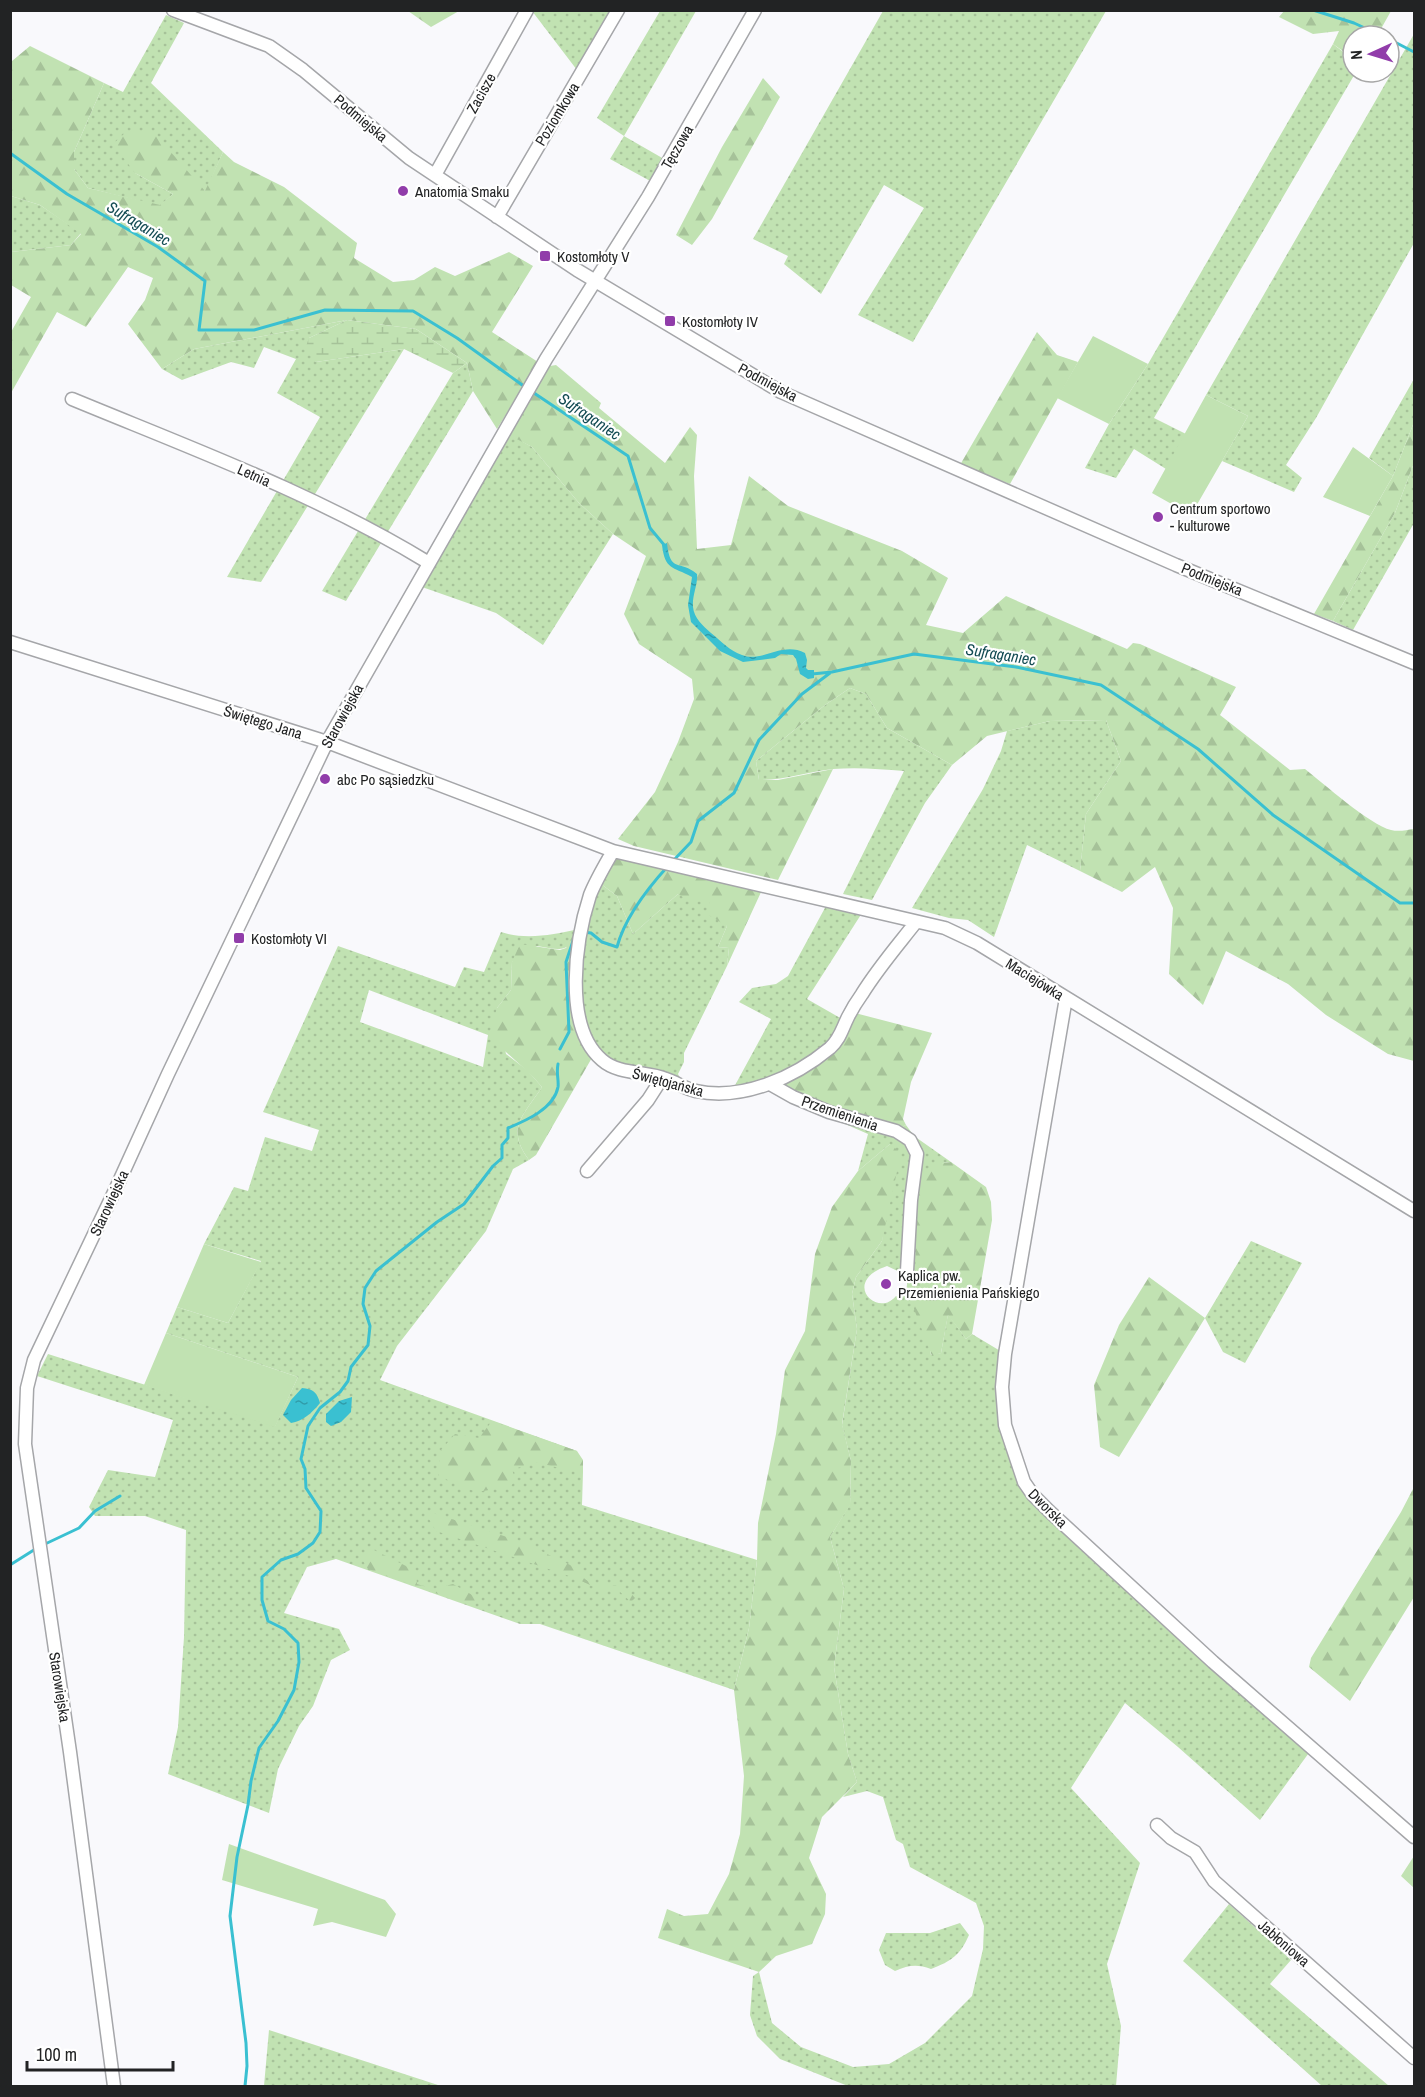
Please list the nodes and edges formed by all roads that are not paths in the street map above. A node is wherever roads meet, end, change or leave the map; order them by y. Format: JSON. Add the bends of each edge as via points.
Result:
{"nodes":[{"id":1,"x":173,"y":10,"type":"edge"},
{"id":2,"x":527,"y":10,"type":"edge"},
{"id":3,"x":618,"y":10,"type":"edge"},
{"id":4,"x":755,"y":10,"type":"edge"},
{"id":5,"x":435,"y":175,"type":"junction"},
{"id":6,"x":496,"y":217,"type":"junction"},
{"id":7,"x":594,"y":281,"type":"junction"},
{"id":8,"x":72,"y":399,"type":"dead end"},
{"id":9,"x":429,"y":563,"type":"junction"},
{"id":10,"x":10,"y":642,"type":"edge"},
{"id":11,"x":1414,"y":663,"type":"edge"},
{"id":12,"x":327,"y":742,"type":"junction"},
{"id":13,"x":613,"y":850,"type":"junction"},
{"id":14,"x":916,"y":922,"type":"junction"},
{"id":15,"x":1066,"y":998,"type":"junction"},
{"id":16,"x":658,"y":1077,"type":"junction"},
{"id":17,"x":770,"y":1084,"type":"junction"},
{"id":18,"x":587,"y":1171,"type":"dead end"},
{"id":19,"x":1414,"y":1211,"type":"edge"},
{"id":20,"x":907,"y":1271,"type":"dead end"},
{"id":21,"x":1157,"y":1825,"type":"dead end"},
{"id":22,"x":1414,"y":1837,"type":"edge"},
{"id":23,"x":1414,"y":2058,"type":"edge"},
{"id":24,"x":114,"y":2086,"type":"edge"}],
"edges":[{"from":1,"to":5,"type":"street","name":"Podmiejska","via":[[269,46]]},
{"from":2,"to":5,"type":"street","name":"Zacisze"},
{"from":3,"to":6,"type":"street","name":"Poziomkowa"},
{"from":4,"to":7,"type":"street","name":"Tęczowa","via":[[648,197]]},
{"from":5,"to":6,"type":"street","name":"Podmiejska"},
{"from":6,"to":7,"type":"street","name":"Podmiejska"},
{"from":7,"to":9,"type":"street","name":"Starowiejska"},
{"from":7,"to":11,"type":"street","name":"Podmiejska","via":[[781,392],[1176,565]]},
{"from":8,"to":9,"type":"street","name":"Letnia","via":[[345,516]]},
{"from":9,"to":12,"type":"street","name":"Starowiejska"},
{"from":10,"to":12,"type":"street","name":"Świętego Jana"},
{"from":12,"to":13,"type":"street","name":"Świętego Jana"},
{"from":12,"to":24,"type":"street","name":"Starowiejska","via":[[34,1360],[27,1388],[25,1435]]},
{"from":13,"to":14,"type":"street","name":"Maciejówka"},
{"from":13,"to":16,"type":"street","name":"Świętojańska","via":[[591,894],[577,947],[580,1021],[589,1044],[602,1060],[624,1070]]},
{"from":14,"to":15,"type":"street","name":"Maciejówka","via":[[945,928],[977,943]]},
{"from":14,"to":17,"type":"street","name":"Świętojańska","via":[[876,972],[847,1018],[841,1036],[830,1048]]},
{"from":15,"to":19,"type":"street","name":"Maciejówka"},
{"from":15,"to":22,"type":"street","name":"Dworska","via":[[1002,1387],[1005,1425],[1024,1482],[1049,1511],[1213,1662]]},
{"from":16,"to":17,"type":"street","name":"Świętojańska","via":[[694,1091],[713,1093],[744,1092]]},
{"from":16,"to":18,"type":"street","via":[[648,1100]]},
{"from":17,"to":20,"type":"street","name":"Przemienienia","via":[[793,1098],[896,1131],[910,1140],[917,1154]]},
{"from":21,"to":23,"type":"street","name":"Jabłoniowa","via":[[1195,1852],[1214,1881]]}]}
